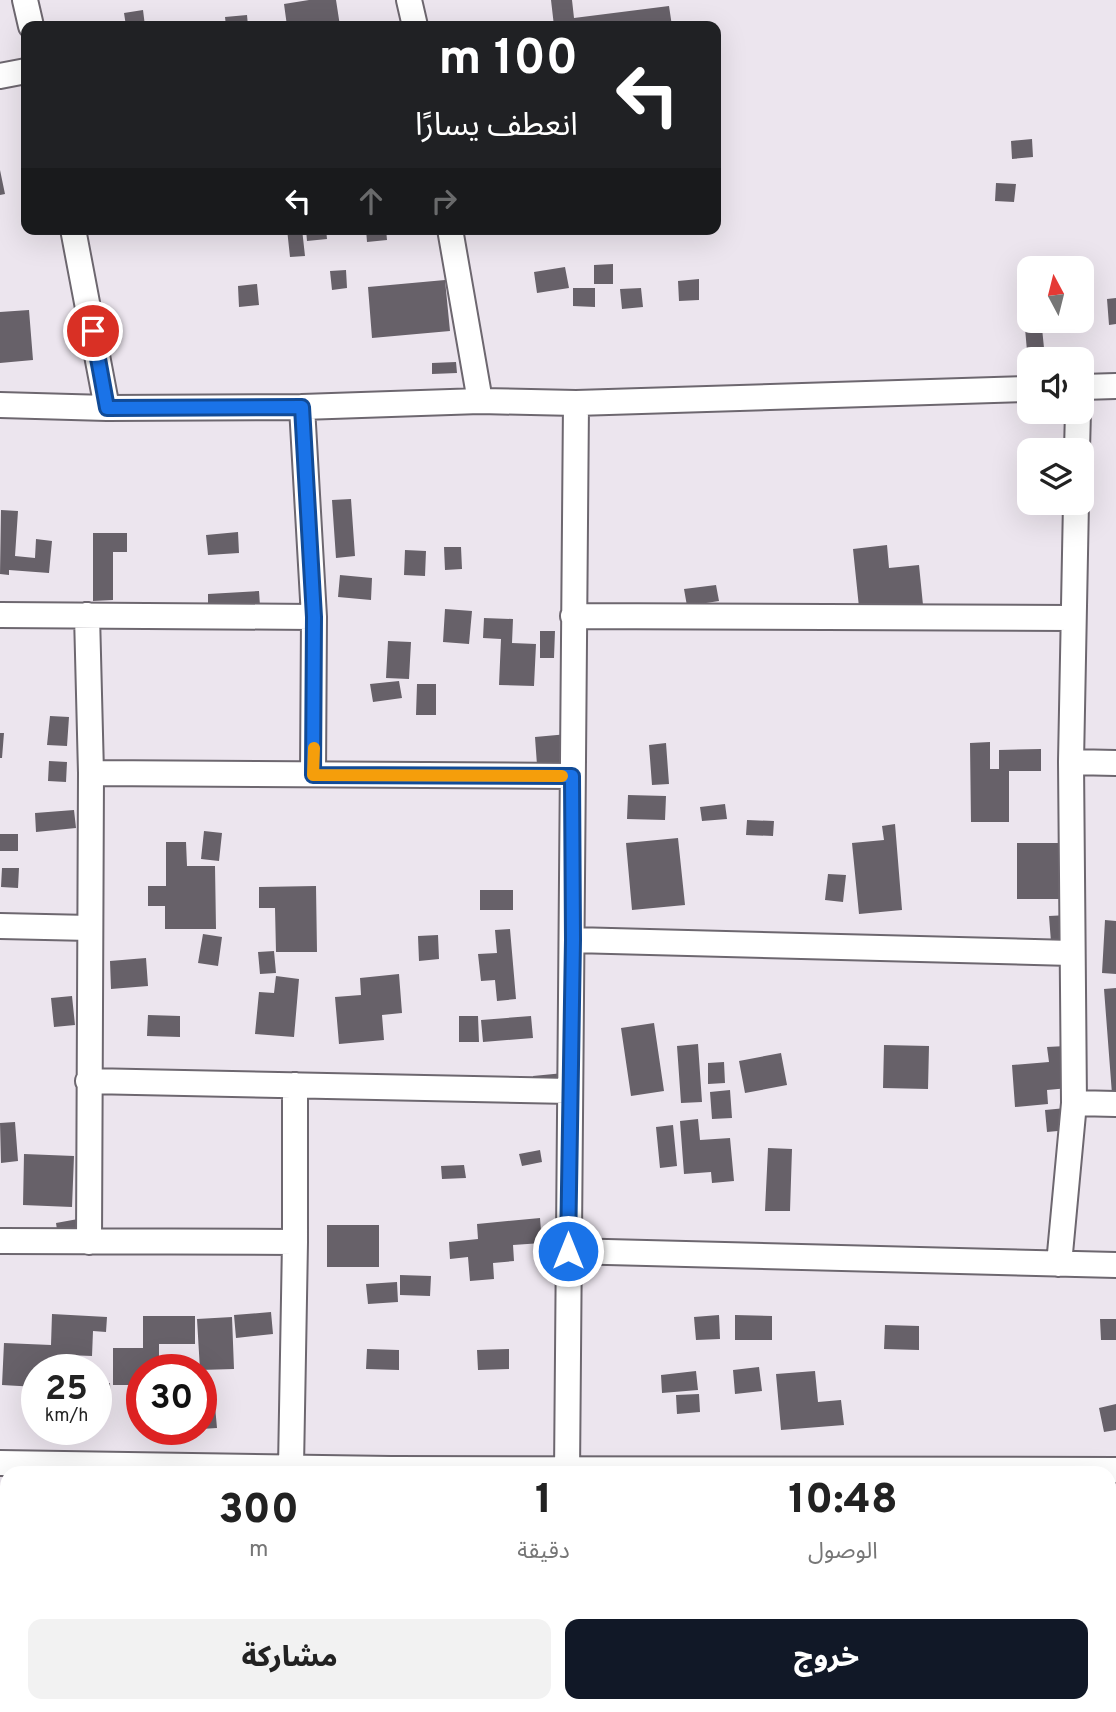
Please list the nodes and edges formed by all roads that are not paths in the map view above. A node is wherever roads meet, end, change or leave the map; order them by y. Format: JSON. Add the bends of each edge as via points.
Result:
{"nodes":[{"id":1,"x":25,"y":0,"type":"edge"},
{"id":2,"x":410,"y":0,"type":"edge"},
{"id":3,"x":30,"y":21,"type":"edge"},
{"id":4,"x":414,"y":21,"type":"edge"},
{"id":5,"x":21,"y":72,"type":"edge"},
{"id":6,"x":0,"y":76,"type":"edge"},
{"id":7,"x":74,"y":235,"type":"edge"},
{"id":8,"x":451,"y":235,"type":"edge"},
{"id":9,"x":1116,"y":386,"type":"edge"},
{"id":10,"x":1094,"y":387,"type":"edge"},
{"id":11,"x":1017,"y":389,"type":"edge"},
{"id":12,"x":480,"y":401,"type":"junction"},
{"id":13,"x":576,"y":403,"type":"junction"},
{"id":14,"x":0,"y":405,"type":"edge"},
{"id":15,"x":302,"y":407,"type":"junction"},
{"id":16,"x":107,"y":408,"type":"junction"},
{"id":17,"x":1076,"y":515,"type":"edge"},
{"id":18,"x":0,"y":615,"type":"edge"},
{"id":19,"x":88,"y":615,"type":"junction"},
{"id":20,"x":573,"y":616,"type":"junction"},
{"id":21,"x":314,"y":617,"type":"junction"},
{"id":22,"x":1072,"y":618,"type":"junction"},
{"id":23,"x":1070,"y":762,"type":"junction"},
{"id":24,"x":1116,"y":763,"type":"edge"},
{"id":25,"x":91,"y":773,"type":"junction"},
{"id":26,"x":313,"y":775,"type":"junction"},
{"id":27,"x":572,"y":776,"type":"junction"},
{"id":28,"x":0,"y":926,"type":"edge"},
{"id":29,"x":90,"y":928,"type":"junction"},
{"id":30,"x":573,"y":940,"type":"junction"},
{"id":31,"x":1071,"y":953,"type":"junction"},
{"id":32,"x":88,"y":1081,"type":"junction"},
{"id":33,"x":295,"y":1085,"type":"junction"},
{"id":34,"x":570,"y":1091,"type":"junction"},
{"id":35,"x":1074,"y":1103,"type":"junction"},
{"id":36,"x":1116,"y":1104,"type":"edge"},
{"id":37,"x":0,"y":1241,"type":"edge"},
{"id":38,"x":89,"y":1242,"type":"junction"},
{"id":39,"x":295,"y":1242,"type":"junction"},
{"id":40,"x":568,"y":1251,"type":"junction"},
{"id":41,"x":1059,"y":1264,"type":"junction"},
{"id":42,"x":1116,"y":1265,"type":"edge"},
{"id":43,"x":0,"y":1464,"type":"edge"},
{"id":44,"x":45,"y":1466,"type":"edge"},
{"id":45,"x":291,"y":1466,"type":"edge"},
{"id":46,"x":567,"y":1466,"type":"edge"}],
"edges":[{"from":1,"to":3,"type":"street"},
{"from":2,"to":4,"type":"street"},
{"from":5,"to":6,"type":"street"},
{"from":7,"to":16,"type":"street"},
{"from":8,"to":12,"type":"street"},
{"from":9,"to":10,"type":"street"},
{"from":11,"to":13,"type":"street"},
{"from":12,"to":13,"type":"street"},
{"from":12,"to":15,"type":"street"},
{"from":13,"to":20,"type":"street"},
{"from":14,"to":16,"type":"street"},
{"from":15,"to":16,"type":"street"},
{"from":15,"to":21,"type":"street"},
{"from":17,"to":22,"type":"street"},
{"from":18,"to":19,"type":"street"},
{"from":19,"to":21,"type":"street"},
{"from":19,"to":25,"type":"street"},
{"from":20,"to":22,"type":"street"},
{"from":20,"to":27,"type":"street"},
{"from":21,"to":26,"type":"street"},
{"from":22,"to":23,"type":"street"},
{"from":23,"to":24,"type":"street"},
{"from":23,"to":31,"type":"street"},
{"from":25,"to":26,"type":"street"},
{"from":25,"to":29,"type":"street"},
{"from":26,"to":27,"type":"street"},
{"from":27,"to":30,"type":"street"},
{"from":28,"to":29,"type":"street"},
{"from":29,"to":32,"type":"street"},
{"from":30,"to":31,"type":"street"},
{"from":30,"to":34,"type":"street"},
{"from":31,"to":35,"type":"street"},
{"from":32,"to":33,"type":"street"},
{"from":32,"to":38,"type":"street"},
{"from":33,"to":34,"type":"street"},
{"from":33,"to":39,"type":"street"},
{"from":34,"to":40,"type":"street"},
{"from":35,"to":36,"type":"street"},
{"from":35,"to":41,"type":"street"},
{"from":37,"to":38,"type":"street"},
{"from":38,"to":39,"type":"street"},
{"from":39,"to":45,"type":"street"},
{"from":40,"to":41,"type":"street"},
{"from":40,"to":46,"type":"street"},
{"from":41,"to":42,"type":"street"},
{"from":43,"to":44,"type":"street"}]}
